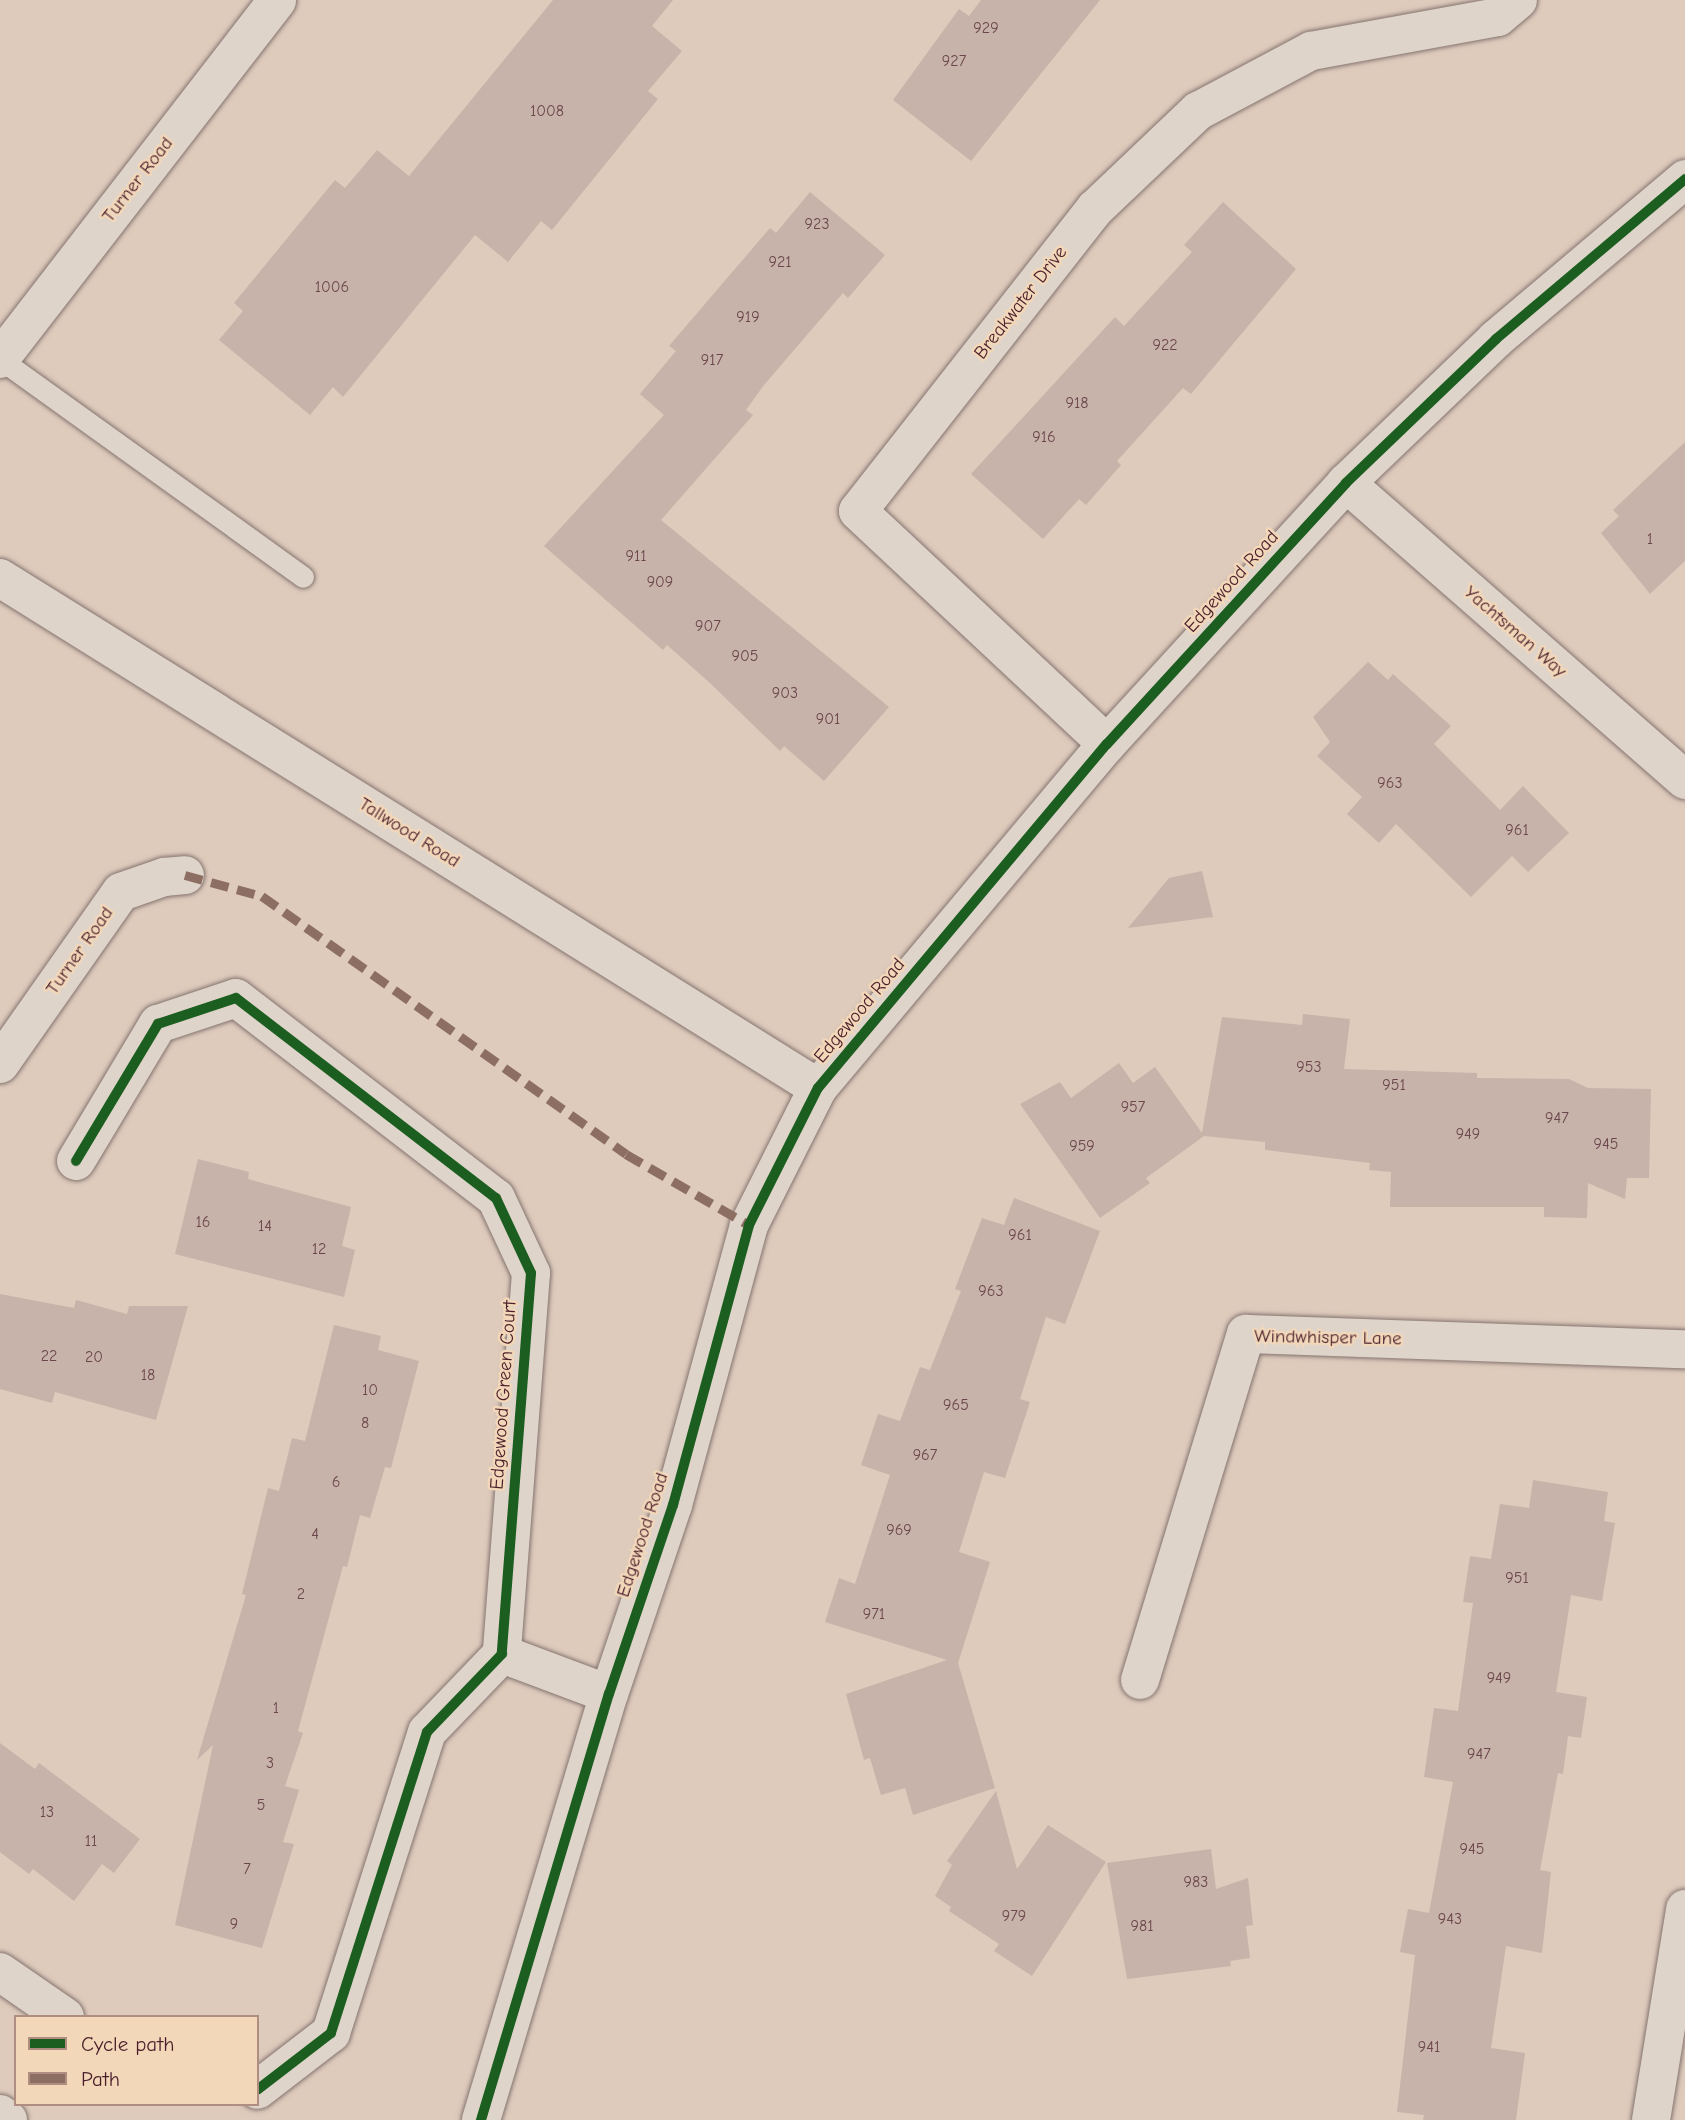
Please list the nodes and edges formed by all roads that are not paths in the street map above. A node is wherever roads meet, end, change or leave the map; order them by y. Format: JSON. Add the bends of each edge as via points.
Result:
{"nodes":[{"id":1,"x":276,"y":0,"type":"edge"},
{"id":2,"x":1518,"y":0,"type":"edge"},
{"id":3,"x":1685,"y":178,"type":"edge"},
{"id":4,"x":0,"y":359,"type":"edge"},
{"id":5,"x":1346,"y":483,"type":"junction"},
{"id":6,"x":0,"y":578,"type":"edge"},
{"id":7,"x":303,"y":578,"type":"dead end"},
{"id":8,"x":1107,"y":744,"type":"junction"},
{"id":9,"x":1685,"y":780,"type":"edge"},
{"id":10,"x":186,"y":875,"type":"dead end"},
{"id":11,"x":0,"y":1064,"type":"edge"},
{"id":12,"x":818,"y":1088,"type":"junction"},
{"id":13,"x":76,"y":1161,"type":"dead end"},
{"id":14,"x":1685,"y":1349,"type":"edge"},
{"id":15,"x":502,"y":1654,"type":"junction"},
{"id":16,"x":1140,"y":1680,"type":"dead end"},
{"id":17,"x":609,"y":1694,"type":"junction"},
{"id":18,"x":1685,"y":1909,"type":"edge"},
{"id":19,"x":0,"y":1972,"type":"edge"},
{"id":20,"x":62,"y":2015,"type":"edge"},
{"id":21,"x":259,"y":2088,"type":"edge"},
{"id":22,"x":0,"y":2114,"type":"edge"},
{"id":23,"x":8,"y":2120,"type":"edge"},
{"id":24,"x":481,"y":2120,"type":"edge"},
{"id":25,"x":1651,"y":2120,"type":"edge"}],
"edges":[{"from":1,"to":4,"type":"street","name":"Turner Road"},
{"from":2,"to":8,"type":"street","name":"Breakwater Drive","via":[[1498,18],[1311,51],[1198,111],[1096,208],[858,511]]},
{"from":3,"to":5,"type":"street","name":"Edgewood Road","via":[[1496,338]]},
{"from":4,"to":7,"type":"lane"},
{"from":5,"to":8,"type":"street","name":"Edgewood Road"},
{"from":5,"to":9,"type":"street","name":"Yachtsman Way"},
{"from":6,"to":12,"type":"street","name":"Tallwood Road"},
{"from":8,"to":12,"type":"street","name":"Edgewood Road"},
{"from":10,"to":11,"type":"street","name":"Turner Road","via":[[164,877],[121,892]]},
{"from":12,"to":17,"type":"street","name":"Edgewood Road","via":[[749,1225],[673,1505]]},
{"from":13,"to":15,"type":"street","name":"Edgewood Green Court","via":[[158,1024],[236,998],[496,1198],[531,1273]]},
{"from":14,"to":16,"type":"street","name":"Windwhisper Lane","via":[[1246,1334]]},
{"from":15,"to":17,"type":"street"},
{"from":15,"to":21,"type":"street","via":[[427,1732],[331,2033]]},
{"from":17,"to":24,"type":"street","name":"Edgewood Road"},
{"from":18,"to":25,"type":"street"},
{"from":19,"to":20,"type":"street"},
{"from":22,"to":23,"type":"street"}]}
